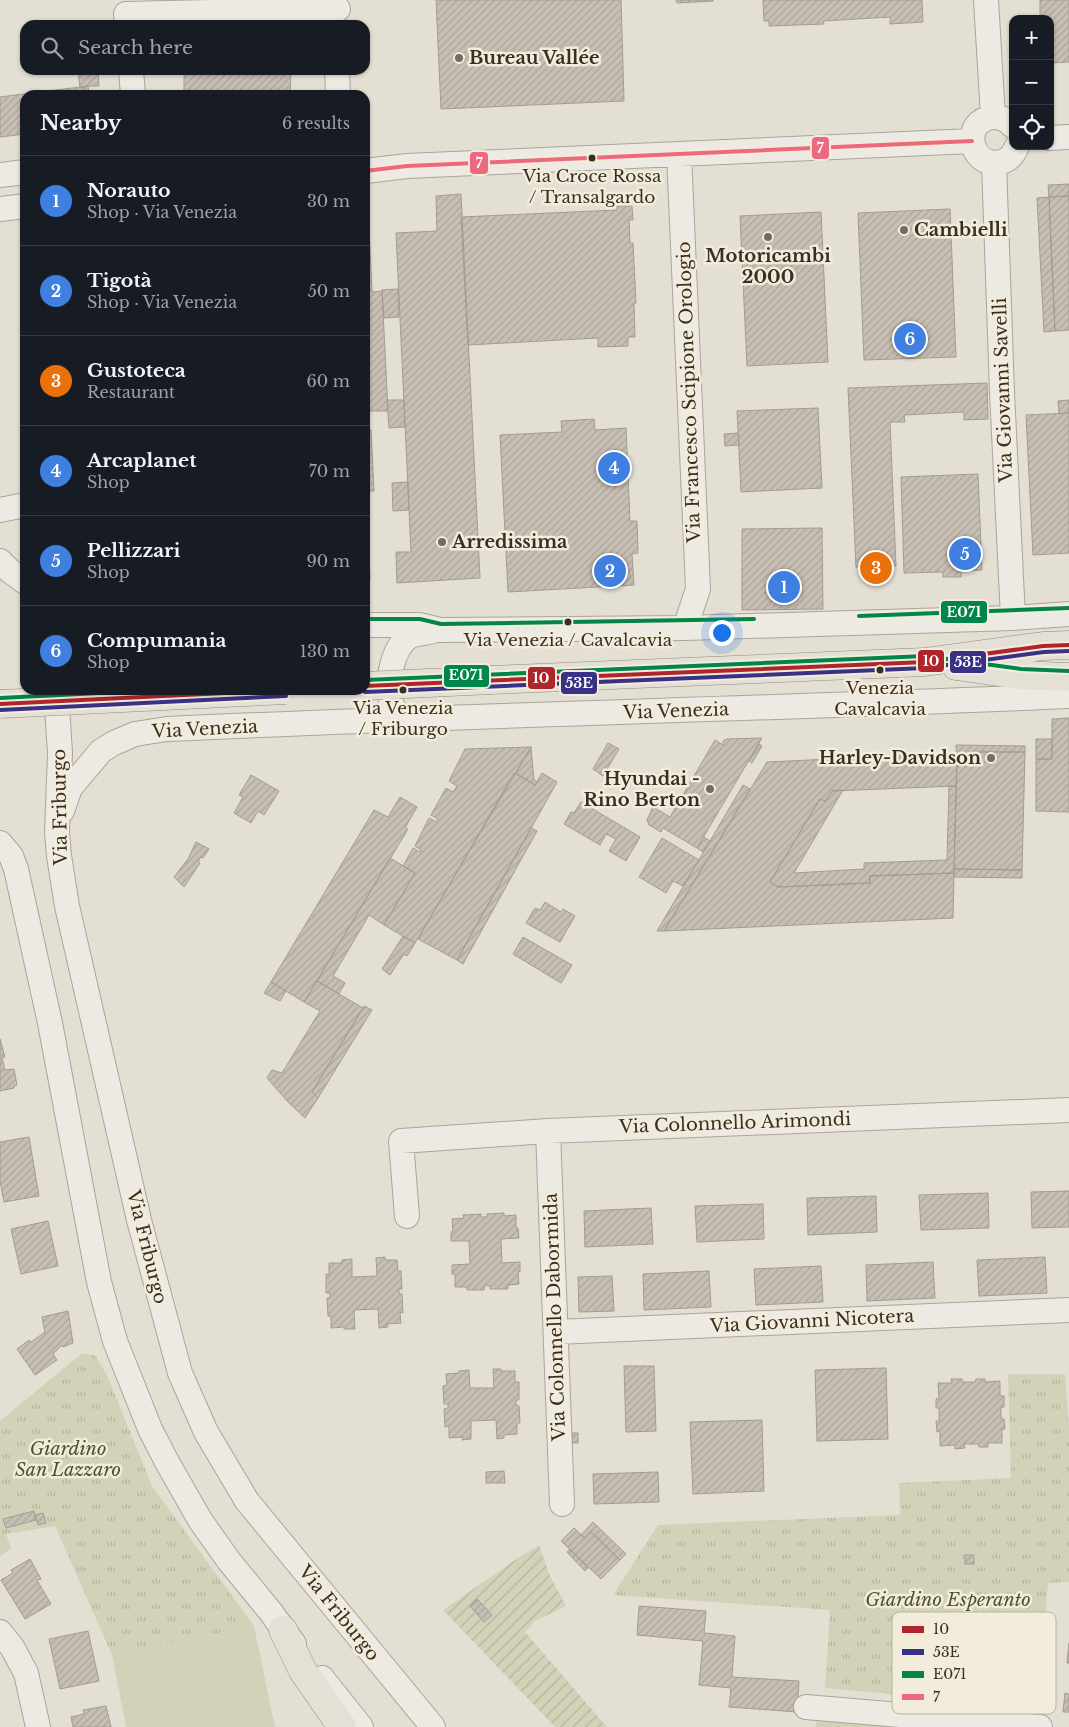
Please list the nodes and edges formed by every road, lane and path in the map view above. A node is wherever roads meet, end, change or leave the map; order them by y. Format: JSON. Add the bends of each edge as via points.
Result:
{"nodes":[{"id":1,"x":986,"y":0,"type":"edge"},
{"id":2,"x":338,"y":11,"type":"edge"},
{"id":3,"x":126,"y":19,"type":"edge"},
{"id":4,"x":131,"y":75,"type":"edge"},
{"id":5,"x":132,"y":90,"type":"edge"},
{"id":6,"x":1003,"y":121,"type":"edge"},
{"id":7,"x":1069,"y":137,"type":"edge"},
{"id":8,"x":1054,"y":138,"type":"edge"},
{"id":9,"x":972,"y":141,"type":"junction"},
{"id":10,"x":1015,"y":150,"type":"edge"},
{"id":11,"x":679,"y":154,"type":"junction"},
{"id":12,"x":370,"y":159,"type":"edge"},
{"id":13,"x":994,"y":163,"type":"junction"},
{"id":14,"x":408,"y":166,"type":"junction"},
{"id":15,"x":370,"y":170,"type":"edge"},
{"id":16,"x":20,"y":173,"type":"edge"},
{"id":17,"x":0,"y":175,"type":"edge"},
{"id":18,"x":20,"y":207,"type":"edge"},
{"id":19,"x":0,"y":209,"type":"edge"},
{"id":20,"x":20,"y":506,"type":"edge"},
{"id":21,"x":0,"y":510,"type":"edge"},
{"id":22,"x":12,"y":571,"type":"edge"},
{"id":23,"x":20,"y":588,"type":"edge"},
{"id":24,"x":1069,"y":614,"type":"edge"},
{"id":25,"x":1013,"y":618,"type":"junction"},
{"id":26,"x":370,"y":625,"type":"edge"},
{"id":27,"x":685,"y":628,"type":"junction"},
{"id":28,"x":440,"y":630,"type":"junction"},
{"id":29,"x":1069,"y":645,"type":"edge"},
{"id":30,"x":925,"y":662,"type":"junction"},
{"id":31,"x":1059,"y":677,"type":"edge"},
{"id":32,"x":370,"y":686,"type":"edge"},
{"id":33,"x":56,"y":695,"type":"edge"},
{"id":34,"x":184,"y":695,"type":"edge"},
{"id":35,"x":1069,"y":696,"type":"edge"},
{"id":36,"x":953,"y":701,"type":"junction"},
{"id":37,"x":0,"y":704,"type":"edge"},
{"id":38,"x":400,"y":720,"type":"junction"},
{"id":39,"x":57,"y":824,"type":"junction"},
{"id":40,"x":0,"y":843,"type":"edge"},
{"id":41,"x":1069,"y":1110,"type":"edge"},
{"id":42,"x":548,"y":1131,"type":"junction"},
{"id":43,"x":407,"y":1216,"type":"dead end"},
{"id":44,"x":1069,"y":1310,"type":"edge"},
{"id":45,"x":556,"y":1332,"type":"junction"},
{"id":46,"x":562,"y":1504,"type":"dead end"},
{"id":47,"x":283,"y":1630,"type":"junction"},
{"id":48,"x":0,"y":1632,"type":"edge"},
{"id":49,"x":806,"y":1706,"type":"dead end"},
{"id":50,"x":38,"y":1727,"type":"edge"},
{"id":51,"x":342,"y":1727,"type":"edge"},
{"id":52,"x":361,"y":1727,"type":"edge"},
{"id":53,"x":433,"y":1727,"type":"edge"},
{"id":54,"x":1031,"y":1727,"type":"edge"}],
"edges":[{"from":1,"to":6,"type":"street"},
{"from":2,"to":3,"type":"street"},
{"from":4,"to":5,"type":"street"},
{"from":6,"to":9,"type":"street","via":[[985,119],[974,130]]},
{"from":7,"to":8,"type":"street"},
{"from":9,"to":11,"type":"street"},
{"from":9,"to":13,"type":"street","via":[[976,153]]},
{"from":10,"to":13,"type":"street","via":[[1005,161]]},
{"from":11,"to":14,"type":"street"},
{"from":11,"to":27,"type":"street","name":"Via Francesco Scipione Orologio","via":[[698,589]]},
{"from":12,"to":14,"type":"street"},
{"from":13,"to":25,"type":"street","name":"Via Giovanni Savelli"},
{"from":14,"to":15,"type":"street"},
{"from":16,"to":17,"type":"street"},
{"from":18,"to":19,"type":"street"},
{"from":20,"to":21,"type":"street"},
{"from":22,"to":23,"type":"street"},
{"from":24,"to":25,"type":"street"},
{"from":25,"to":27,"type":"street"},
{"from":26,"to":28,"type":"street","via":[[420,625]]},
{"from":27,"to":28,"type":"street"},
{"from":28,"to":38,"type":"street","via":[[412,635],[401,645],[389,672],[391,702]]},
{"from":29,"to":30,"type":"main road","name":"Via Venezia"},
{"from":30,"to":31,"type":"main road","name":"Via Venezia"},
{"from":30,"to":32,"type":"main road","name":"Via Venezia","bridge":true},
{"from":31,"to":36,"type":"street","name":"Via Venezia","via":[[976,691]]},
{"from":33,"to":39,"type":"street","name":"Via Friburgo","via":[[60,753]]},
{"from":34,"to":37,"type":"main road","name":"Via Venezia","bridge":true},
{"from":35,"to":36,"type":"street","name":"Via Venezia"},
{"from":36,"to":38,"type":"street","name":"Via Venezia"},
{"from":38,"to":39,"type":"street","name":"Via Venezia","via":[[167,729],[135,734],[108,747],[88,765],[70,788]]},
{"from":39,"to":53,"type":"street","name":"Via Friburgo","via":[[59,856],[72,925],[139,1220],[180,1373],[206,1432],[247,1501]]},
{"from":40,"to":47,"type":"street","via":[[16,868],[52,1032],[99,1282],[115,1340],[150,1429],[200,1520]]},
{"from":41,"to":42,"type":"street","name":"Via Colonnello Arimondi"},
{"from":42,"to":43,"type":"street","name":"Via Colonnello Arimondi","via":[[401,1140]]},
{"from":42,"to":45,"type":"street","name":"Via Colonnello Dabormida"},
{"from":44,"to":45,"type":"street","name":"Via Giovanni Nicotera"},
{"from":45,"to":46,"type":"street","name":"Via Colonnello Dabormida"},
{"from":47,"to":51,"type":"main road","via":[[303,1671]]},
{"from":47,"to":52,"type":"street"},
{"from":48,"to":50,"type":"street","via":[[26,1673]]},
{"from":49,"to":54,"type":"street"}]}
